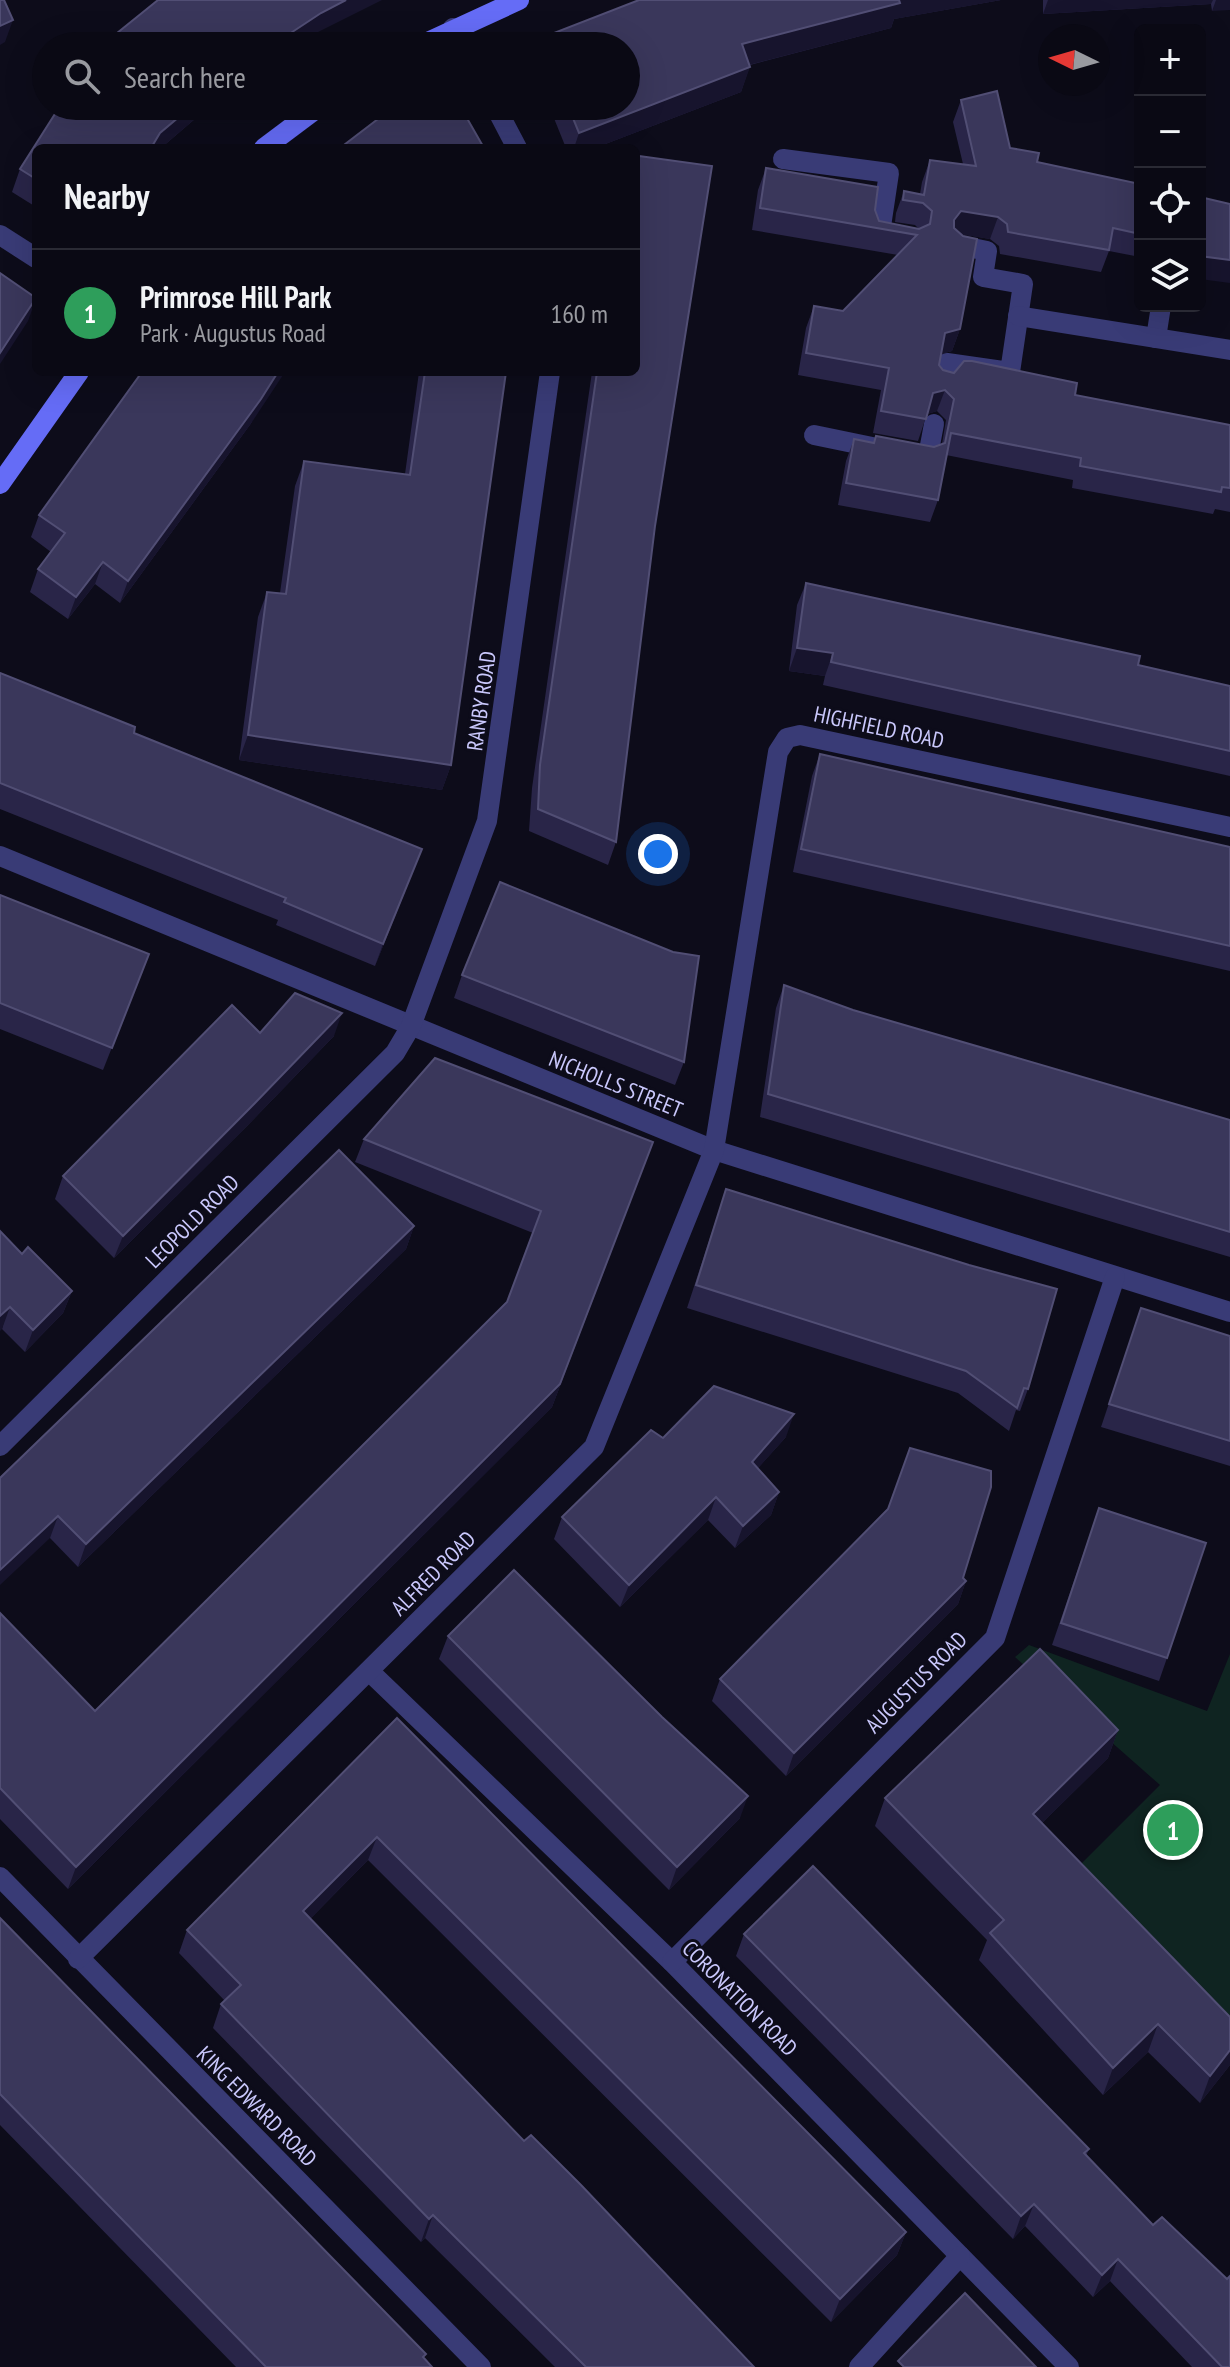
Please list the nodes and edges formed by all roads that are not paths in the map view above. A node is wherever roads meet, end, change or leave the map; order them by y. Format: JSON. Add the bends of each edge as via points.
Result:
{"nodes":[{"id":1,"x":519,"y":0,"type":"edge"},
{"id":2,"x":466,"y":32,"type":"edge"},
{"id":3,"x":301,"y":120,"type":"edge"},
{"id":4,"x":502,"y":120,"type":"edge"},
{"id":5,"x":269,"y":144,"type":"edge"},
{"id":6,"x":515,"y":144,"type":"edge"},
{"id":7,"x":783,"y":159,"type":"dead end"},
{"id":8,"x":0,"y":235,"type":"edge"},
{"id":9,"x":912,"y":238,"type":"edge"},
{"id":10,"x":958,"y":245,"type":"edge"},
{"id":11,"x":32,"y":255,"type":"edge"},
{"id":12,"x":1160,"y":312,"type":"edge"},
{"id":13,"x":1018,"y":316,"type":"junction"},
{"id":14,"x":1156,"y":338,"type":"junction"},
{"id":15,"x":1230,"y":350,"type":"edge"},
{"id":16,"x":76,"y":376,"type":"edge"},
{"id":17,"x":549,"y":376,"type":"edge"},
{"id":18,"x":943,"y":382,"type":"edge"},
{"id":19,"x":934,"y":424,"type":"edge"},
{"id":20,"x":814,"y":435,"type":"dead end"},
{"id":21,"x":0,"y":484,"type":"edge"},
{"id":22,"x":1230,"y":827,"type":"edge"},
{"id":23,"x":0,"y":856,"type":"edge"},
{"id":24,"x":411,"y":1026,"type":"junction"},
{"id":25,"x":714,"y":1150,"type":"junction"},
{"id":26,"x":1115,"y":1277,"type":"junction"},
{"id":27,"x":1230,"y":1312,"type":"edge"},
{"id":28,"x":0,"y":1446,"type":"edge"},
{"id":29,"x":369,"y":1671,"type":"junction"},
{"id":30,"x":0,"y":1877,"type":"edge"},
{"id":31,"x":78,"y":1959,"type":"junction"},
{"id":32,"x":672,"y":1962,"type":"junction"},
{"id":33,"x":960,"y":2256,"type":"junction"},
{"id":34,"x":481,"y":2367,"type":"edge"},
{"id":35,"x":859,"y":2367,"type":"edge"},
{"id":36,"x":1069,"y":2367,"type":"edge"}],
"edges":[{"from":1,"to":2,"type":"main road"},
{"from":3,"to":5,"type":"main road"},
{"from":4,"to":6,"type":"street"},
{"from":7,"to":9,"type":"street","via":[[889,173],[880,233]]},
{"from":8,"to":11,"type":"street"},
{"from":10,"to":13,"type":"street","via":[[987,251],[983,277],[1023,284]]},
{"from":12,"to":14,"type":"street"},
{"from":13,"to":14,"type":"street"},
{"from":13,"to":18,"type":"street","via":[[1010,372],[947,363]]},
{"from":14,"to":15,"type":"street"},
{"from":16,"to":21,"type":"main road"},
{"from":17,"to":24,"type":"street","name":"RANBY ROAD","via":[[487,821]]},
{"from":19,"to":20,"type":"street","via":[[928,456]]},
{"from":22,"to":25,"type":"street","name":"HIGHFIELD ROAD","via":[[800,735],[787,738],[778,752]]},
{"from":23,"to":24,"type":"street","name":"NICHOLLS STREET"},
{"from":24,"to":25,"type":"street","name":"NICHOLLS STREET"},
{"from":24,"to":28,"type":"street","name":"LEOPOLD ROAD","via":[[395,1053]]},
{"from":25,"to":26,"type":"street","name":"NICHOLLS STREET"},
{"from":25,"to":29,"type":"street","name":"ALFRED ROAD","via":[[594,1447]]},
{"from":26,"to":27,"type":"street","name":"NICHOLLS STREET"},
{"from":26,"to":32,"type":"street","name":"AUGUSTUS ROAD","via":[[995,1638]]},
{"from":29,"to":31,"type":"street","name":"ALFRED ROAD"},
{"from":29,"to":32,"type":"street","name":"CORONATION ROAD"},
{"from":30,"to":31,"type":"street","name":"KING EDWARD ROAD"},
{"from":31,"to":34,"type":"street","name":"KING EDWARD ROAD"},
{"from":32,"to":33,"type":"street","name":"CORONATION ROAD"},
{"from":33,"to":35,"type":"street"},
{"from":33,"to":36,"type":"street","name":"CORONATION ROAD"}]}
